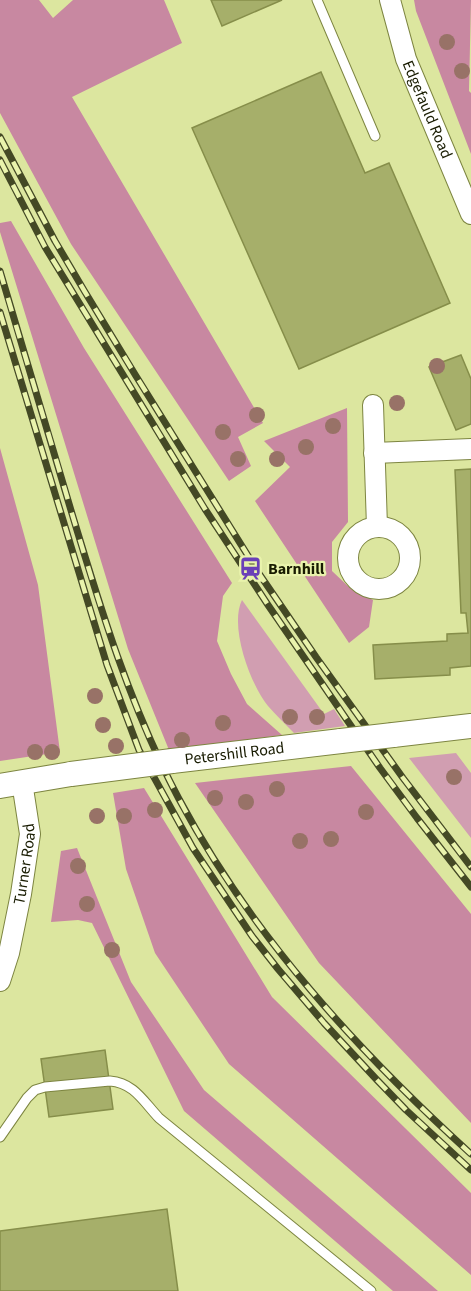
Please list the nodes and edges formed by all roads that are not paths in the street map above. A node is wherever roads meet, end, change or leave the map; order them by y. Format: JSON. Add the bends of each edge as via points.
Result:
{"nodes":[{"id":1,"x":317,"y":0,"type":"edge"},
{"id":2,"x":390,"y":0,"type":"edge"},
{"id":3,"x":375,"y":136,"type":"dead end"},
{"id":4,"x":471,"y":214,"type":"edge"},
{"id":5,"x":372,"y":405,"type":"dead end"},
{"id":6,"x":471,"y":449,"type":"edge"},
{"id":7,"x":374,"y":453,"type":"junction"},
{"id":8,"x":377,"y":527,"type":"dead end"},
{"id":9,"x":471,"y":726,"type":"edge"},
{"id":10,"x":11,"y":784,"type":"edge"},
{"id":11,"x":0,"y":981,"type":"edge"},
{"id":12,"x":0,"y":1137,"type":"edge"},
{"id":13,"x":371,"y":1291,"type":"edge"}],
"edges":[{"from":1,"to":3,"type":"lane"},
{"from":2,"to":4,"type":"street","name":"Edgefauld Road","via":[[406,58]]},
{"from":5,"to":7,"type":"street"},
{"from":6,"to":7,"type":"street"},
{"from":7,"to":8,"type":"street"},
{"from":9,"to":10,"type":"street","name":"Petershill Road","bridge":true},
{"from":10,"to":11,"type":"street","name":"Turner Road","via":[[30,834],[9,953]]},
{"from":12,"to":13,"type":"lane","via":[[34,1090],[120,1082],[132,1088],[159,1118]]}]}
